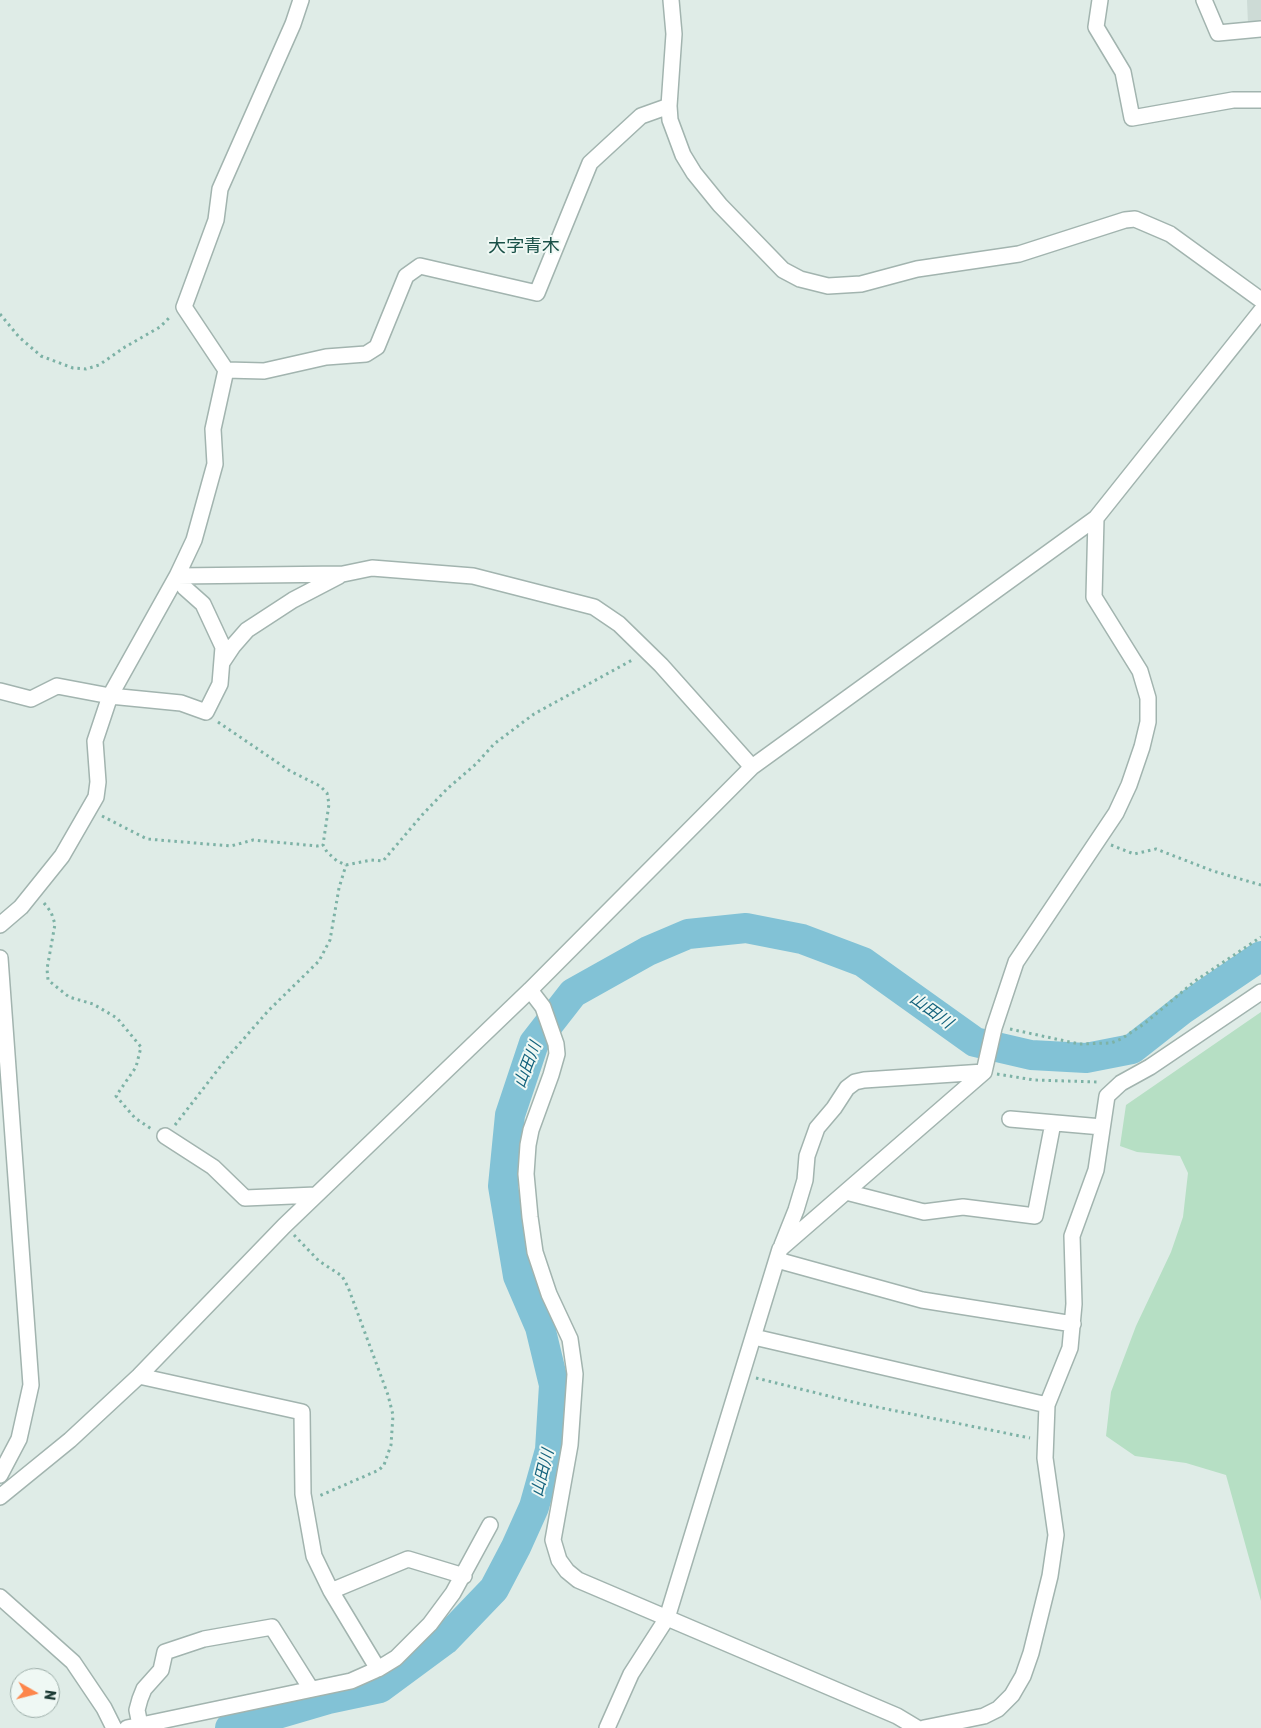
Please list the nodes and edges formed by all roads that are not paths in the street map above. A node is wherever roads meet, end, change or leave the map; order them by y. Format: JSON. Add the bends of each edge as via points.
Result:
{"nodes":[{"id":1,"x":301,"y":0,"type":"edge"},
{"id":2,"x":671,"y":0,"type":"edge"},
{"id":3,"x":1100,"y":0,"type":"edge"},
{"id":4,"x":1204,"y":0,"type":"edge"},
{"id":5,"x":1261,"y":29,"type":"edge"},
{"id":6,"x":1261,"y":100,"type":"edge"},
{"id":7,"x":669,"y":106,"type":"junction"},
{"id":8,"x":1261,"y":300,"type":"edge"},
{"id":9,"x":1261,"y":311,"type":"edge"},
{"id":10,"x":226,"y":370,"type":"junction"},
{"id":11,"x":1096,"y":518,"type":"junction"},
{"id":12,"x":343,"y":574,"type":"junction"},
{"id":13,"x":177,"y":576,"type":"junction"},
{"id":14,"x":223,"y":661,"type":"junction"},
{"id":15,"x":0,"y":691,"type":"edge"},
{"id":16,"x":110,"y":696,"type":"junction"},
{"id":17,"x":752,"y":767,"type":"junction"},
{"id":18,"x":0,"y":925,"type":"edge"},
{"id":19,"x":0,"y":958,"type":"edge"},
{"id":20,"x":530,"y":990,"type":"junction"},
{"id":21,"x":1261,"y":992,"type":"edge"},
{"id":22,"x":985,"y":1069,"type":"junction"},
{"id":23,"x":1010,"y":1119,"type":"dead end"},
{"id":24,"x":1053,"y":1123,"type":"junction"},
{"id":25,"x":1102,"y":1127,"type":"junction"},
{"id":26,"x":165,"y":1136,"type":"road end"},
{"id":27,"x":846,"y":1192,"type":"junction"},
{"id":28,"x":316,"y":1195,"type":"junction"},
{"id":29,"x":779,"y":1255,"type":"junction"},
{"id":30,"x":1073,"y":1324,"type":"junction"},
{"id":31,"x":754,"y":1337,"type":"junction"},
{"id":32,"x":139,"y":1376,"type":"junction"},
{"id":33,"x":1047,"y":1406,"type":"junction"},
{"id":34,"x":0,"y":1475,"type":"edge"},
{"id":35,"x":0,"y":1497,"type":"edge"},
{"id":36,"x":490,"y":1525,"type":"dead end"},
{"id":37,"x":464,"y":1576,"type":"junction"},
{"id":38,"x":331,"y":1591,"type":"junction"},
{"id":39,"x":0,"y":1597,"type":"edge"},
{"id":40,"x":666,"y":1618,"type":"junction"},
{"id":41,"x":378,"y":1668,"type":"junction"},
{"id":42,"x":311,"y":1688,"type":"junction"},
{"id":43,"x":134,"y":1727,"type":"edge"},
{"id":44,"x":114,"y":1728,"type":"edge"},
{"id":45,"x":607,"y":1728,"type":"edge"},
{"id":46,"x":917,"y":1728,"type":"edge"},
{"id":47,"x":924,"y":1728,"type":"edge"}],
"edges":[{"from":1,"to":10,"type":"street","via":[[220,189],[216,220],[184,307]]},
{"from":2,"to":7,"type":"street","via":[[674,34]]},
{"from":3,"to":6,"type":"street","via":[[1096,27],[1123,72],[1132,118],[1233,100]]},
{"from":4,"to":5,"type":"street","via":[[1218,33]]},
{"from":7,"to":8,"type":"street","via":[[670,120],[694,174],[768,257],[800,279],[828,286],[861,284],[916,269],[1019,254],[1125,220],[1134,220],[1170,234]]},
{"from":7,"to":10,"type":"street","via":[[641,116],[590,163],[537,293],[420,266],[406,276],[378,347],[366,354],[326,357],[264,371]]},
{"from":9,"to":11,"type":"street"},
{"from":10,"to":13,"type":"street","via":[[213,429],[215,464],[194,540]]},
{"from":11,"to":17,"type":"street"},
{"from":11,"to":22,"type":"street","via":[[1094,597],[1146,685],[1149,708],[1142,747],[1116,813],[1016,962]]},
{"from":12,"to":13,"type":"street"},
{"from":12,"to":14,"type":"street","via":[[247,630]]},
{"from":12,"to":17,"type":"street","via":[[372,568],[473,576],[594,607],[619,624],[648,652]]},
{"from":13,"to":14,"type":"street","via":[[203,604],[223,647]]},
{"from":13,"to":16,"type":"street"},
{"from":14,"to":16,"type":"street","via":[[220,684],[206,712],[165,700]]},
{"from":15,"to":16,"type":"street","via":[[31,699],[57,686]]},
{"from":16,"to":18,"type":"street","via":[[95,741],[96,797],[62,856],[21,907]]},
{"from":17,"to":20,"type":"street"},
{"from":19,"to":34,"type":"street","via":[[31,1386],[19,1439]]},
{"from":20,"to":28,"type":"street"},
{"from":20,"to":40,"type":"street","via":[[543,1007],[557,1054],[528,1145],[526,1174],[530,1217],[535,1252],[549,1294],[570,1339],[576,1374],[570,1445],[553,1540],[559,1560],[578,1580]]},
{"from":21,"to":25,"type":"street","via":[[1121,1083],[1107,1096]]},
{"from":22,"to":27,"type":"street"},
{"from":22,"to":29,"type":"street","via":[[864,1080],[847,1088],[817,1128],[807,1156],[805,1180]]},
{"from":23,"to":24,"type":"street"},
{"from":24,"to":25,"type":"street"},
{"from":24,"to":27,"type":"street","via":[[1035,1216],[963,1207],[924,1212]]},
{"from":25,"to":30,"type":"street","via":[[1094,1178],[1072,1236]]},
{"from":26,"to":28,"type":"street","via":[[213,1168],[245,1198]]},
{"from":27,"to":29,"type":"street"},
{"from":28,"to":32,"type":"street"},
{"from":29,"to":30,"type":"street","via":[[922,1300]]},
{"from":29,"to":31,"type":"street"},
{"from":30,"to":33,"type":"street","via":[[1070,1348]]},
{"from":31,"to":33,"type":"street"},
{"from":31,"to":40,"type":"street"},
{"from":32,"to":35,"type":"street","via":[[70,1440]]},
{"from":32,"to":38,"type":"street","via":[[302,1412],[304,1502],[314,1556]]},
{"from":33,"to":47,"type":"street","via":[[1046,1478],[1056,1535],[1050,1576],[1023,1676],[998,1709],[984,1716]]},
{"from":36,"to":37,"type":"street"},
{"from":37,"to":38,"type":"street","via":[[408,1559]]},
{"from":37,"to":41,"type":"street","via":[[415,1641],[396,1658]]},
{"from":38,"to":41,"type":"street"},
{"from":39,"to":44,"type":"street","via":[[73,1662]]},
{"from":40,"to":45,"type":"street","via":[[631,1674]]},
{"from":40,"to":46,"type":"street","via":[[897,1716]]},
{"from":41,"to":42,"type":"street","via":[[351,1680]]},
{"from":42,"to":43,"type":"street"},
{"from":42,"to":43,"type":"street","via":[[272,1627],[204,1639],[165,1652],[161,1670],[144,1689]]}]}
